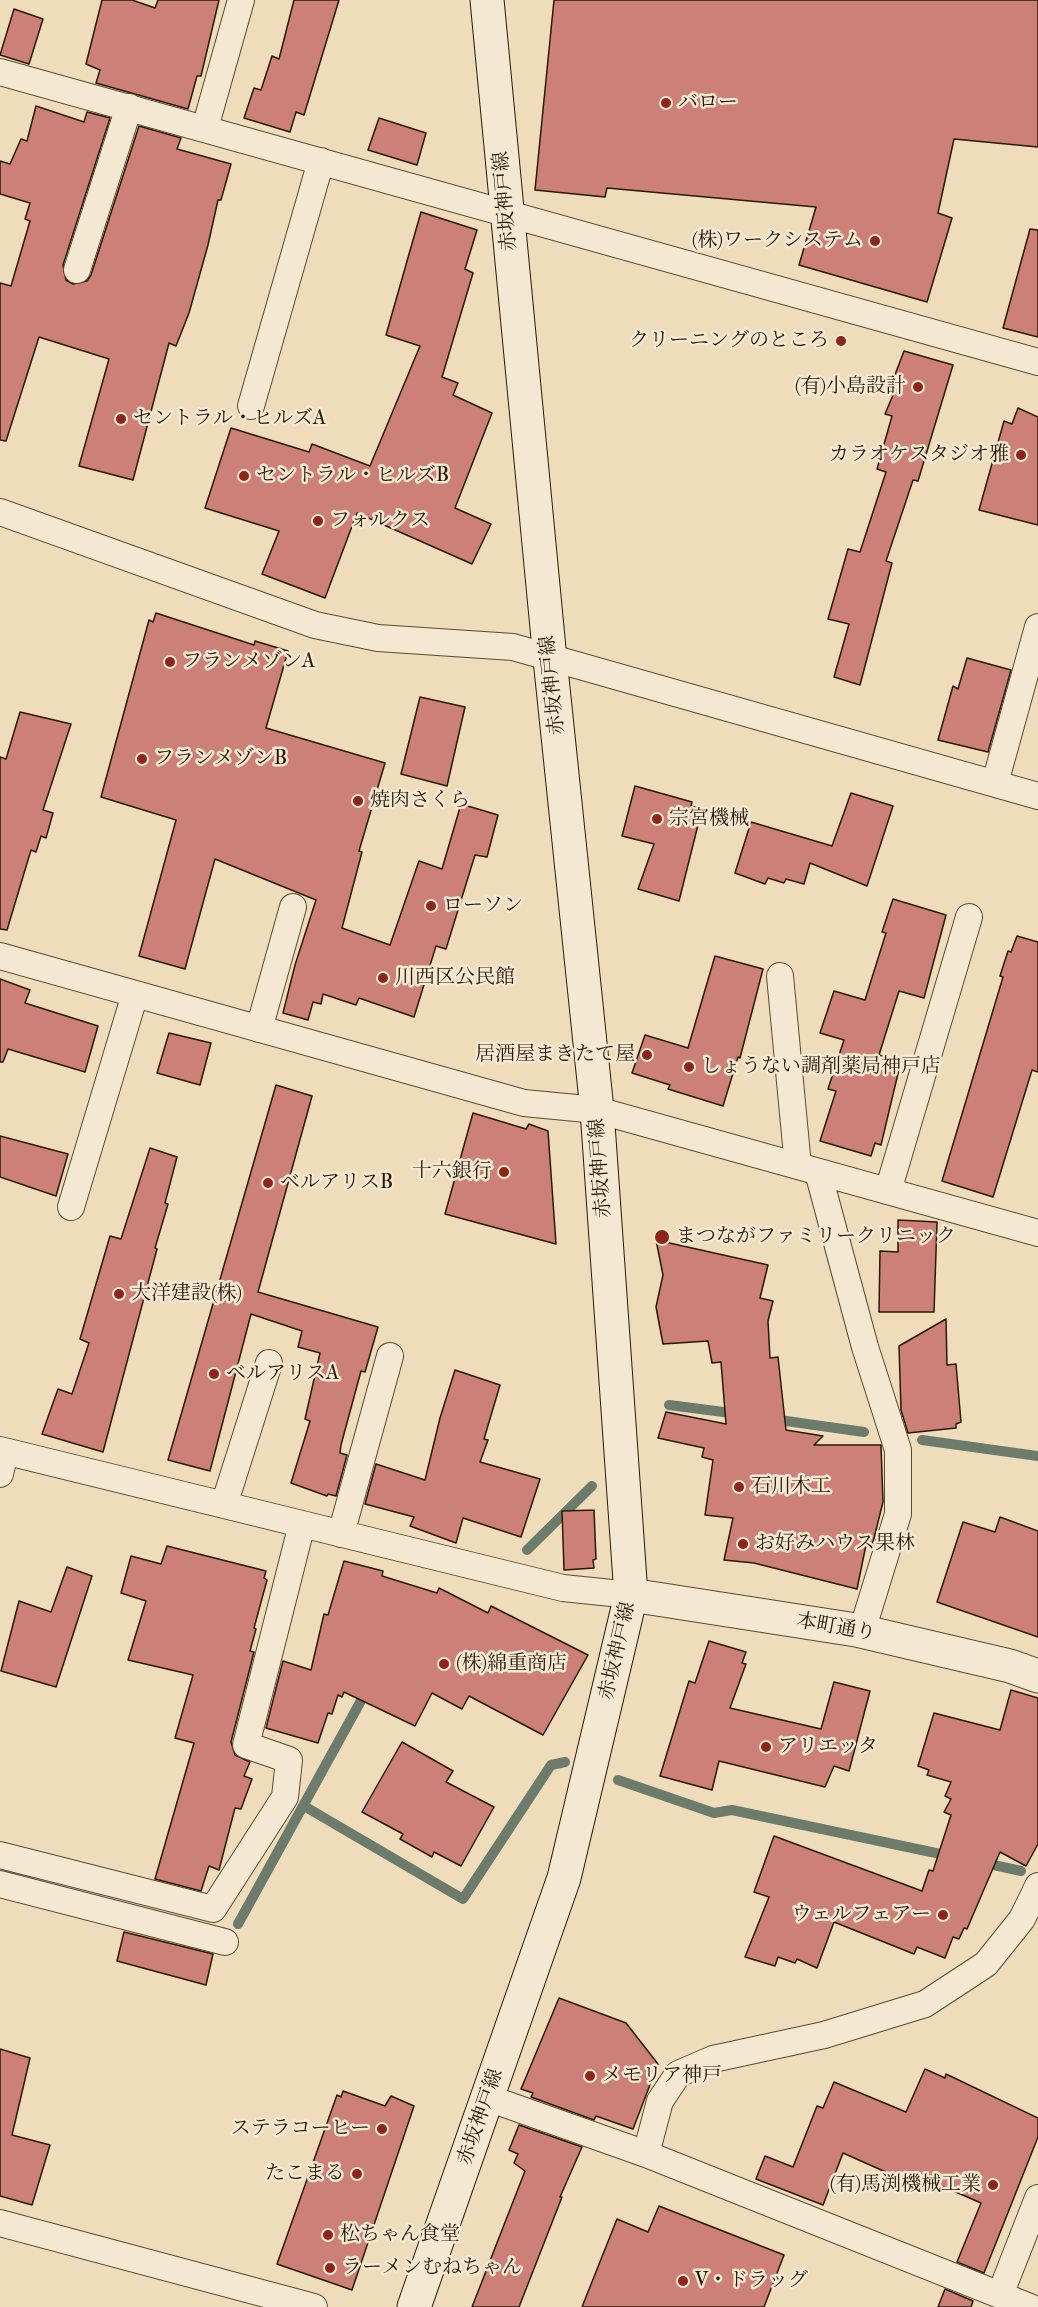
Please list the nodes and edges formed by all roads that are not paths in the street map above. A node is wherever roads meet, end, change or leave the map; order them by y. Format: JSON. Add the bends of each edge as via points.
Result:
{"nodes":[{"id":1,"x":241,"y":0,"type":"edge"},
{"id":2,"x":487,"y":0,"type":"edge"},
{"id":3,"x":0,"y":72,"type":"edge"},
{"id":4,"x":129,"y":107,"type":"junction"},
{"id":5,"x":205,"y":128,"type":"junction"},
{"id":6,"x":321,"y":161,"type":"junction"},
{"id":7,"x":506,"y":214,"type":"junction"},
{"id":8,"x":77,"y":270,"type":"dead end"},
{"id":9,"x":1038,"y":362,"type":"edge"},
{"id":10,"x":250,"y":406,"type":"dead end"},
{"id":11,"x":0,"y":512,"type":"edge"},
{"id":12,"x":1038,"y":627,"type":"edge"},
{"id":13,"x":550,"y":658,"type":"junction"},
{"id":14,"x":995,"y":783,"type":"junction"},
{"id":15,"x":1038,"y":796,"type":"edge"},
{"id":16,"x":293,"y":907,"type":"dead end"},
{"id":17,"x":969,"y":917,"type":"dead end"},
{"id":18,"x":0,"y":956,"type":"edge"},
{"id":19,"x":780,"y":976,"type":"dead end"},
{"id":20,"x":135,"y":994,"type":"junction"},
{"id":21,"x":259,"y":1029,"type":"junction"},
{"id":22,"x":597,"y":1110,"type":"junction"},
{"id":23,"x":808,"y":1169,"type":"junction"},
{"id":24,"x":888,"y":1191,"type":"junction"},
{"id":25,"x":72,"y":1207,"type":"dead end"},
{"id":26,"x":1038,"y":1233,"type":"edge"},
{"id":27,"x":390,"y":1356,"type":"dead end"},
{"id":28,"x":269,"y":1363,"type":"dead end"},
{"id":29,"x":2,"y":1459,"type":"edge"},
{"id":30,"x":224,"y":1505,"type":"junction"},
{"id":31,"x":302,"y":1524,"type":"junction"},
{"id":32,"x":341,"y":1534,"type":"junction"},
{"id":33,"x":632,"y":1595,"type":"junction"},
{"id":34,"x":862,"y":1631,"type":"junction"},
{"id":35,"x":1038,"y":1676,"type":"edge"},
{"id":36,"x":0,"y":1856,"type":"edge"},
{"id":37,"x":0,"y":1884,"type":"edge"},
{"id":38,"x":1038,"y":1886,"type":"edge"},
{"id":39,"x":225,"y":1942,"type":"dead end"},
{"id":40,"x":488,"y":2098,"type":"junction"},
{"id":41,"x":646,"y":2154,"type":"junction"},
{"id":42,"x":1038,"y":2198,"type":"edge"},
{"id":43,"x":0,"y":2223,"type":"edge"},
{"id":44,"x":1000,"y":2295,"type":"junction"},
{"id":45,"x":314,"y":2307,"type":"edge"},
{"id":46,"x":414,"y":2307,"type":"edge"},
{"id":47,"x":1030,"y":2307,"type":"edge"}],
"edges":[{"from":1,"to":5,"type":"street"},
{"from":2,"to":7,"type":"main road","name":"赤坂神戸線"},
{"from":3,"to":4,"type":"street"},
{"from":4,"to":5,"type":"street"},
{"from":4,"to":8,"type":"street"},
{"from":5,"to":6,"type":"street"},
{"from":6,"to":7,"type":"street"},
{"from":6,"to":10,"type":"street"},
{"from":7,"to":9,"type":"street"},
{"from":7,"to":13,"type":"main road","name":"赤坂神戸線"},
{"from":11,"to":13,"type":"street","via":[[315,625],[378,638],[513,647]]},
{"from":12,"to":14,"type":"street"},
{"from":13,"to":14,"type":"street"},
{"from":13,"to":22,"type":"main road","name":"赤坂神戸線"},
{"from":14,"to":15,"type":"street"},
{"from":16,"to":21,"type":"street"},
{"from":17,"to":24,"type":"street"},
{"from":18,"to":20,"type":"street"},
{"from":19,"to":23,"type":"street"},
{"from":20,"to":21,"type":"street"},
{"from":20,"to":25,"type":"street"},
{"from":21,"to":22,"type":"street","via":[[524,1103]]},
{"from":22,"to":23,"type":"street"},
{"from":22,"to":33,"type":"main road","name":"赤坂神戸線"},
{"from":23,"to":24,"type":"street"},
{"from":23,"to":34,"type":"street","via":[[898,1450],[898,1514]]},
{"from":24,"to":26,"type":"street"},
{"from":27,"to":32,"type":"street"},
{"from":28,"to":30,"type":"street"},
{"from":29,"to":30,"type":"street"},
{"from":30,"to":31,"type":"street"},
{"from":31,"to":32,"type":"street"},
{"from":31,"to":36,"type":"street","via":[[246,1745],[289,1760],[285,1797],[213,1910]]},
{"from":32,"to":33,"type":"street","via":[[563,1588]]},
{"from":33,"to":34,"type":"main road","name":"本町通り"},
{"from":33,"to":40,"type":"main road","name":"赤坂神戸線","via":[[564,1878]]},
{"from":34,"to":35,"type":"main road","name":"本町通り"},
{"from":37,"to":39,"type":"street"},
{"from":38,"to":41,"type":"street","via":[[1022,1919],[986,1964],[925,2004],[824,2036],[713,2059],[678,2074],[660,2101]]},
{"from":40,"to":41,"type":"street"},
{"from":40,"to":46,"type":"main road","name":"赤坂神戸線"},
{"from":41,"to":44,"type":"street"},
{"from":42,"to":44,"type":"street"},
{"from":43,"to":45,"type":"street"},
{"from":44,"to":47,"type":"street"}]}
